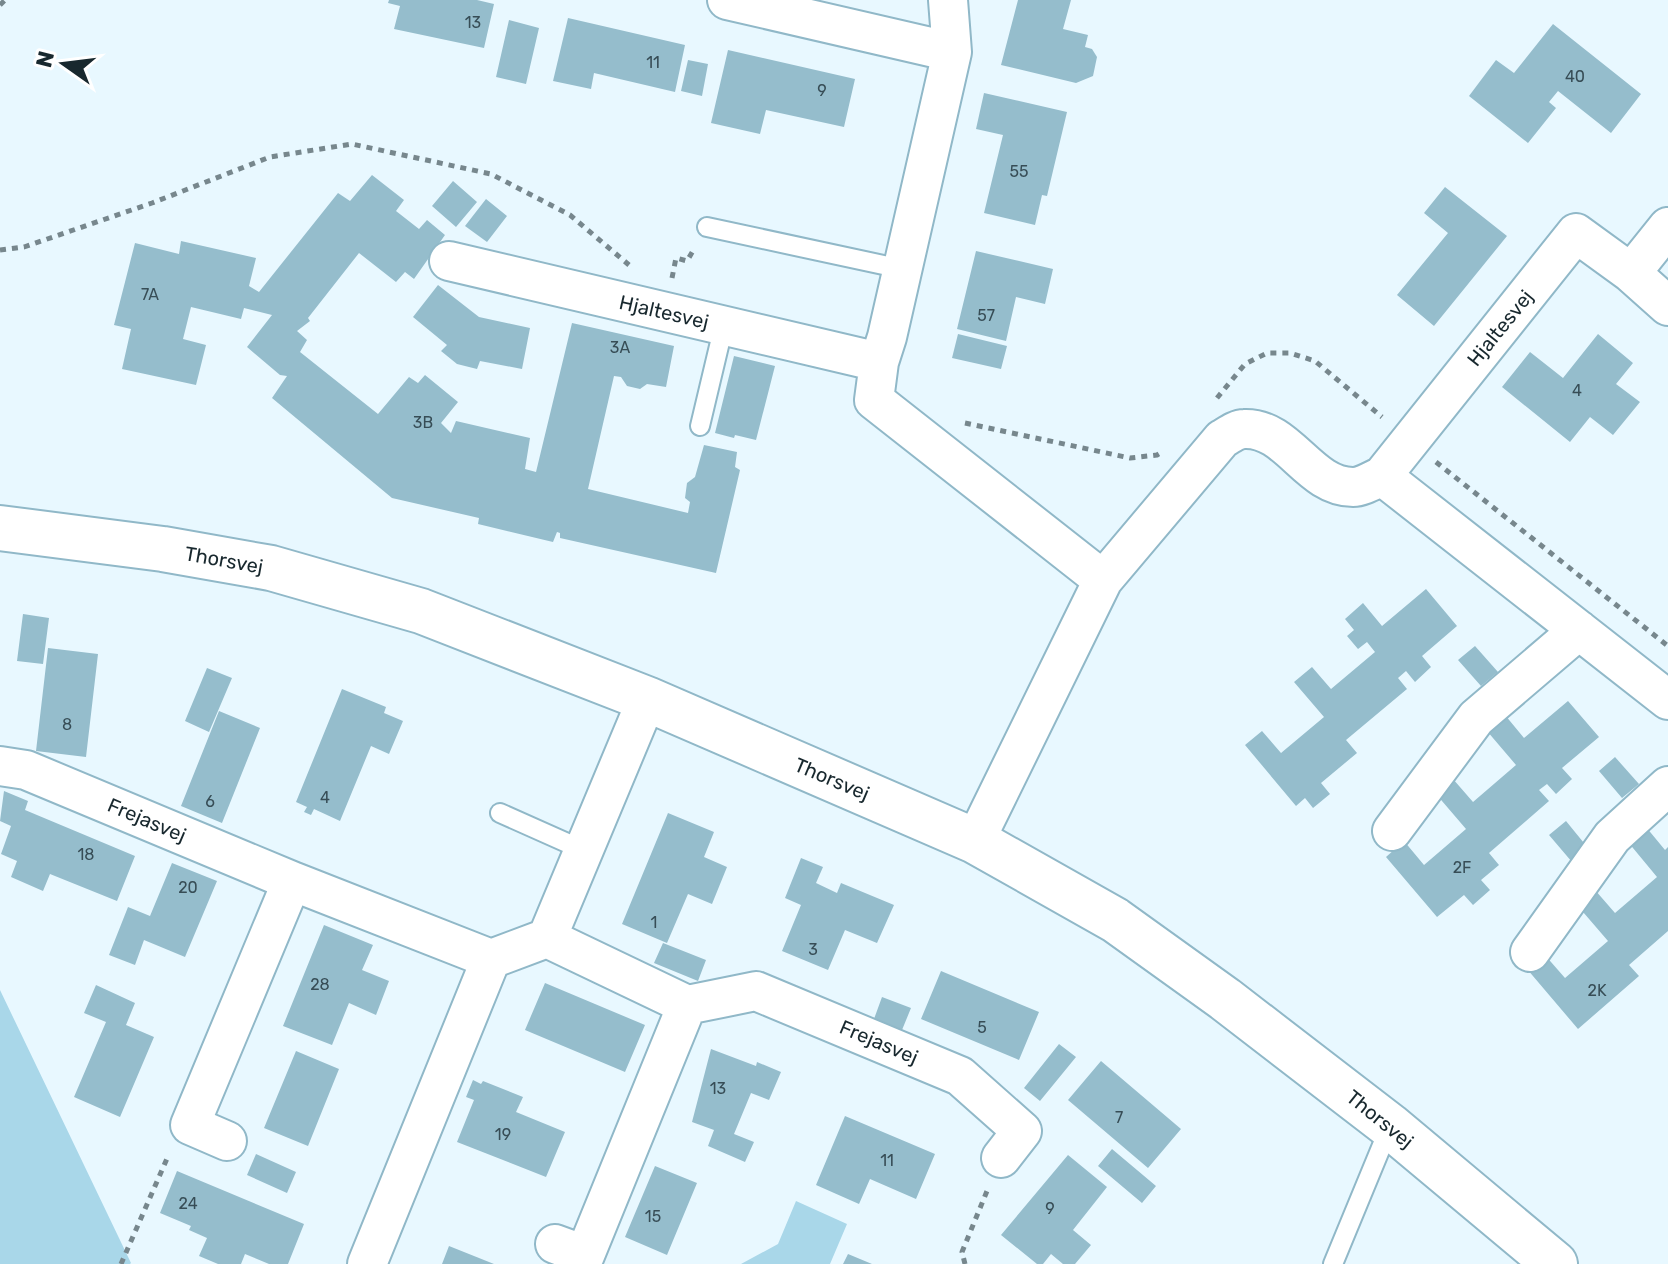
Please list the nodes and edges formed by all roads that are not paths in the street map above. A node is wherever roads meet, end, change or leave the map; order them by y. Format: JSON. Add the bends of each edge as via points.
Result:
{"nodes":[{"id":1,"x":727,"y":0,"type":"edge"},
{"id":2,"x":948,"y":0,"type":"edge"},
{"id":3,"x":952,"y":52,"type":"junction"},
{"id":4,"x":707,"y":227,"type":"road end"},
{"id":5,"x":1668,"y":227,"type":"edge"},
{"id":6,"x":449,"y":261,"type":"dead end"},
{"id":7,"x":902,"y":269,"type":"junction"},
{"id":8,"x":1631,"y":273,"type":"junction"},
{"id":9,"x":1668,"y":306,"type":"edge"},
{"id":10,"x":724,"y":325,"type":"junction"},
{"id":11,"x":879,"y":362,"type":"junction"},
{"id":12,"x":700,"y":426,"type":"dead end"},
{"id":13,"x":1382,"y":476,"type":"junction"},
{"id":14,"x":0,"y":528,"type":"edge"},
{"id":15,"x":1103,"y":580,"type":"junction"},
{"id":16,"x":1579,"y":630,"type":"junction"},
{"id":17,"x":647,"y":699,"type":"junction"},
{"id":18,"x":1668,"y":700,"type":"edge"},
{"id":19,"x":0,"y":766,"type":"edge"},
{"id":20,"x":1668,"y":786,"type":"edge"},
{"id":21,"x":500,"y":813,"type":"dead end"},
{"id":22,"x":1392,"y":831,"type":"dead end"},
{"id":23,"x":975,"y":841,"type":"junction"},
{"id":24,"x":583,"y":850,"type":"junction"},
{"id":25,"x":292,"y":881,"type":"junction"},
{"id":26,"x":547,"y":938,"type":"junction"},
{"id":27,"x":1530,"y":952,"type":"dead end"},
{"id":28,"x":491,"y":959,"type":"junction"},
{"id":29,"x":687,"y":1005,"type":"junction"},
{"id":30,"x":1390,"y":1126,"type":"junction"},
{"id":31,"x":227,"y":1141,"type":"dead end"},
{"id":32,"x":1001,"y":1158,"type":"road end"},
{"id":33,"x":555,"y":1244,"type":"dead end"},
{"id":34,"x":1339,"y":1261,"type":"edge"},
{"id":35,"x":367,"y":1264,"type":"edge"},
{"id":36,"x":1555,"y":1264,"type":"edge"}],
"edges":[{"from":1,"to":3,"type":"street"},
{"from":2,"to":3,"type":"street"},
{"from":3,"to":7,"type":"street"},
{"from":4,"to":7,"type":"lane"},
{"from":5,"to":8,"type":"street"},
{"from":6,"to":10,"type":"street","name":"Hjaltesvej"},
{"from":7,"to":11,"type":"street"},
{"from":8,"to":9,"type":"street","name":"Hjaltesvej"},
{"from":8,"to":13,"type":"street","name":"Hjaltesvej","via":[[1576,233]]},
{"from":10,"to":11,"type":"street","name":"Hjaltesvej"},
{"from":10,"to":12,"type":"lane"},
{"from":11,"to":15,"type":"street","via":[[874,400]]},
{"from":13,"to":15,"type":"street","via":[[1356,488],[1340,486],[1266,431],[1242,428],[1222,439]]},
{"from":13,"to":16,"type":"street"},
{"from":14,"to":17,"type":"street","name":"Thorsvej","via":[[271,568],[421,611]]},
{"from":15,"to":23,"type":"street"},
{"from":16,"to":18,"type":"street"},
{"from":16,"to":22,"type":"street","via":[[1476,718]]},
{"from":17,"to":23,"type":"street","name":"Thorsvej"},
{"from":17,"to":24,"type":"street"},
{"from":19,"to":25,"type":"street","name":"Frejasvej","via":[[26,770]]},
{"from":20,"to":27,"type":"street","via":[[1612,837]]},
{"from":21,"to":24,"type":"lane"},
{"from":23,"to":30,"type":"street","name":"Thorsvej","via":[[1115,920]]},
{"from":24,"to":26,"type":"street"},
{"from":25,"to":28,"type":"street","name":"Frejasvej"},
{"from":25,"to":31,"type":"street","via":[[190,1125]]},
{"from":26,"to":28,"type":"street"},
{"from":26,"to":29,"type":"street"},
{"from":28,"to":35,"type":"street"},
{"from":29,"to":32,"type":"street","name":"Frejasvej","via":[[756,991],[960,1076],[1022,1131]]},
{"from":29,"to":33,"type":"street","via":[[585,1255]]},
{"from":30,"to":34,"type":"lane"},
{"from":30,"to":36,"type":"street","name":"Thorsvej"}]}
